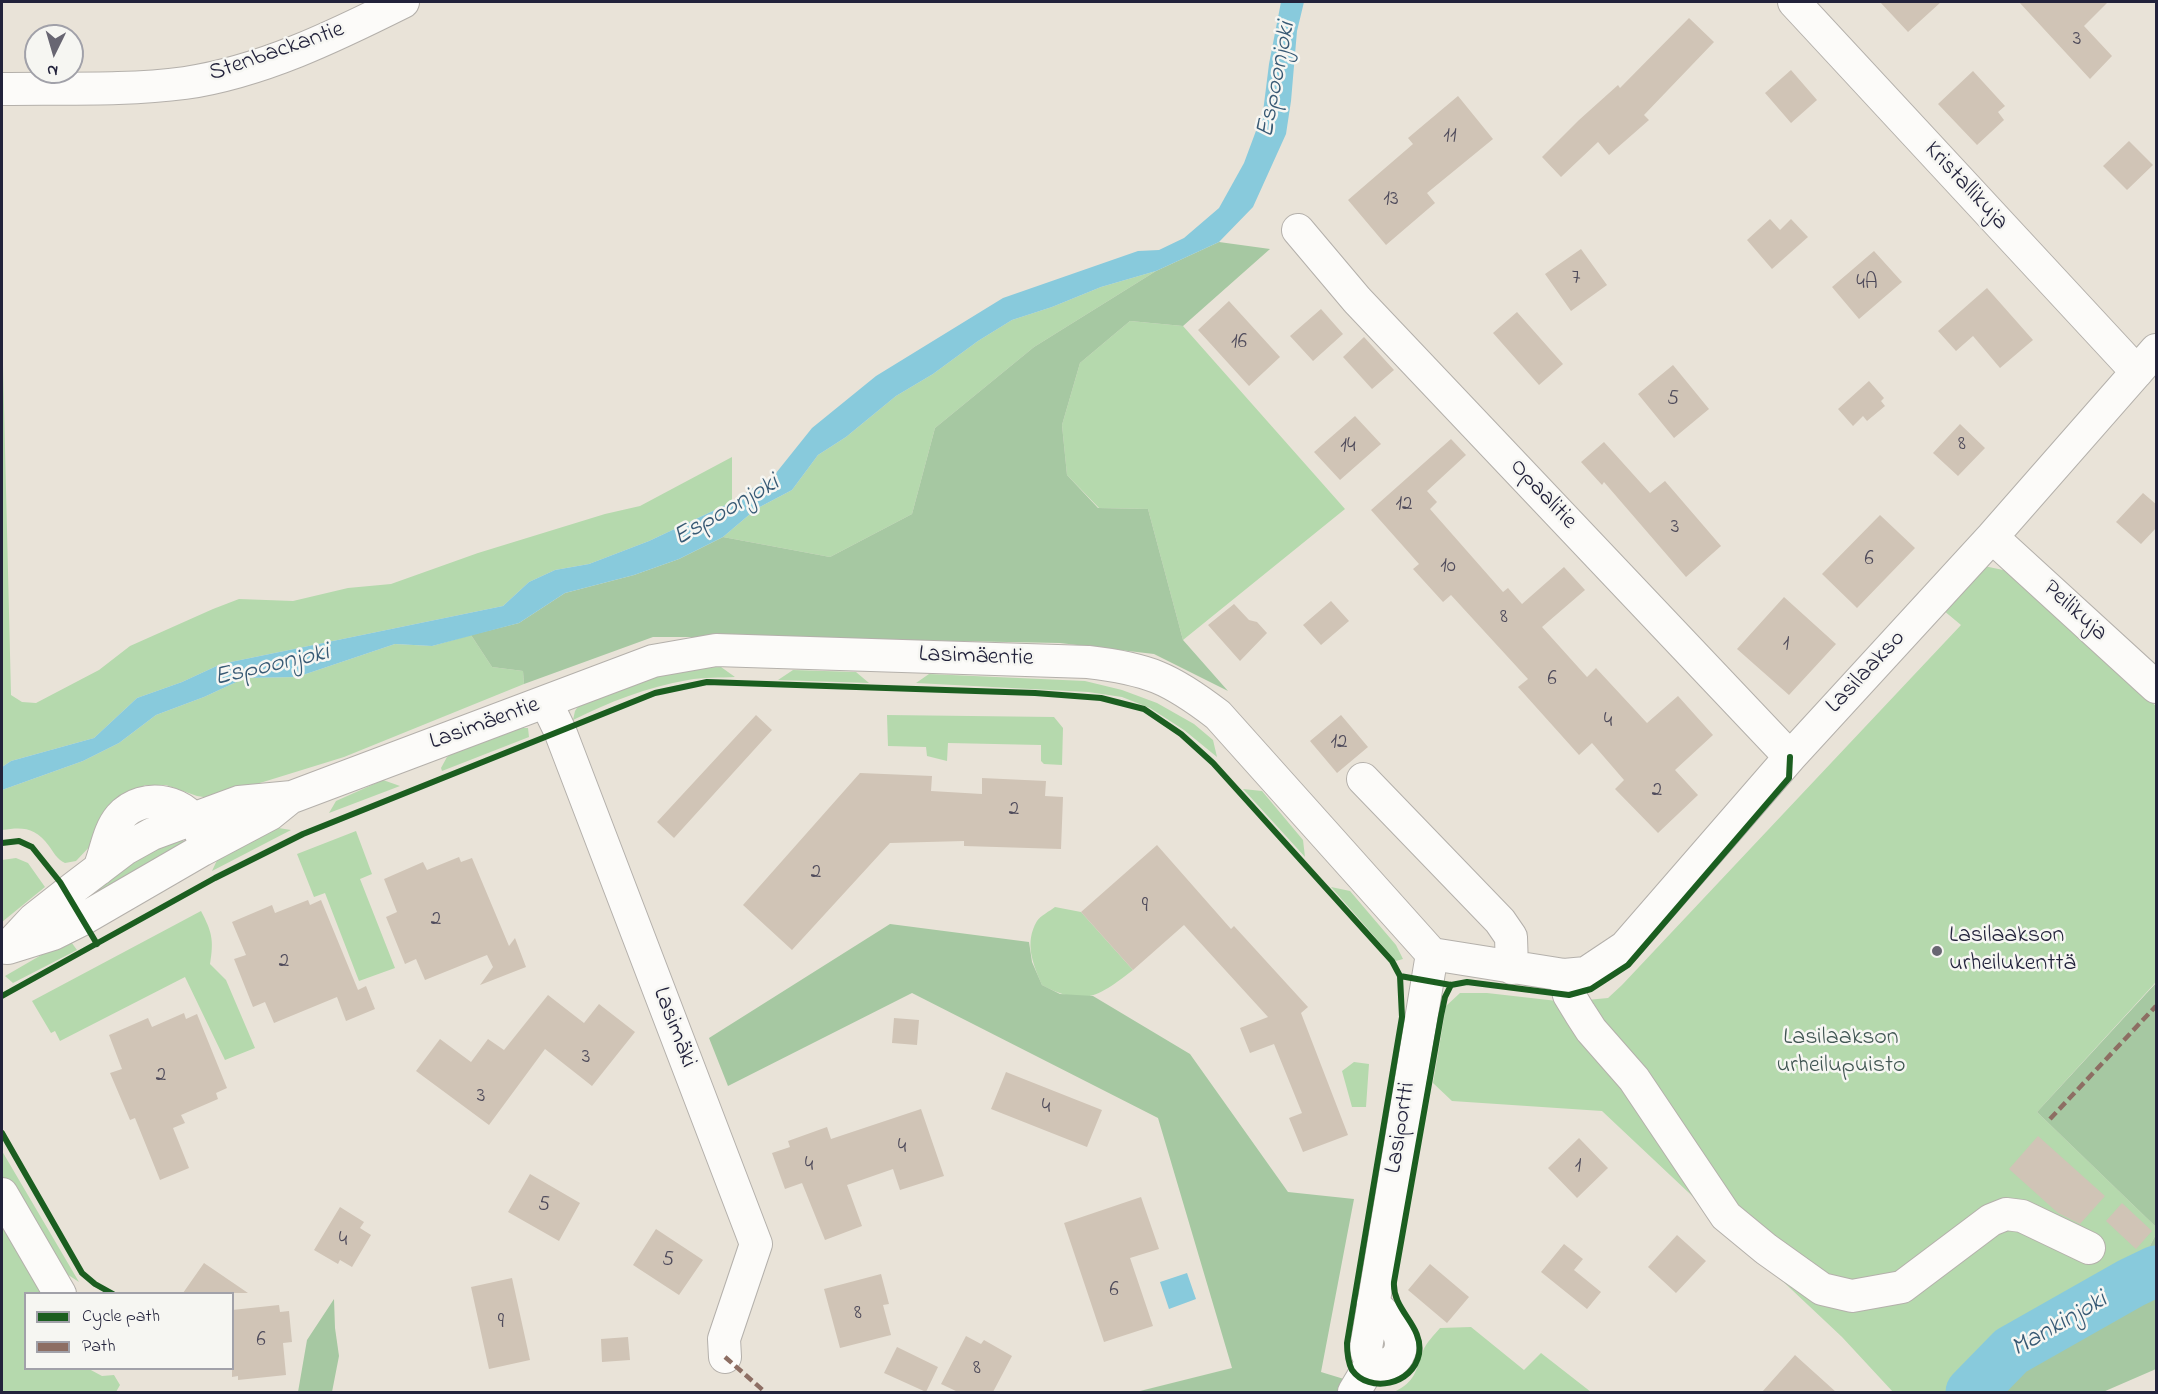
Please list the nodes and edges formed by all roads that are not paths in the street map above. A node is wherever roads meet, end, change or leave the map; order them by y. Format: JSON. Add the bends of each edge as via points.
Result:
{"nodes":[{"id":1,"x":404,"y":2,"type":"edge"},
{"id":2,"x":1794,"y":2,"type":"edge"},
{"id":3,"x":2,"y":89,"type":"edge"},
{"id":4,"x":1298,"y":230,"type":"dead end"},
{"id":5,"x":2147,"y":361,"type":"edge"},
{"id":6,"x":1992,"y":537,"type":"junction"},
{"id":7,"x":2157,"y":687,"type":"edge"},
{"id":8,"x":546,"y":702,"type":"junction"},
{"id":9,"x":1790,"y":757,"type":"junction"},
{"id":10,"x":1364,"y":779,"type":"dead end"},
{"id":11,"x":292,"y":796,"type":"junction"},
{"id":12,"x":192,"y":819,"type":"junction"},
{"id":13,"x":202,"y":850,"type":"junction"},
{"id":14,"x":4,"y":949,"type":"edge"},
{"id":15,"x":1432,"y":954,"type":"junction"},
{"id":16,"x":1512,"y":968,"type":"junction"},
{"id":17,"x":1564,"y":975,"type":"junction"},
{"id":18,"x":2,"y":1194,"type":"edge"},
{"id":19,"x":2089,"y":1248,"type":"dead end"},
{"id":20,"x":59,"y":1292,"type":"edge"},
{"id":21,"x":725,"y":1357,"type":"dead end"},
{"id":22,"x":1354,"y":1392,"type":"edge"}],
"edges":[{"from":1,"to":3,"type":"street","name":"Stenbackantie","via":[[310,45],[234,73],[185,83],[128,87]]},
{"from":2,"to":5,"type":"street","name":"Kristallikuja"},
{"from":4,"to":9,"type":"street","name":"Opaalitie","via":[[1357,300]]},
{"from":5,"to":6,"type":"street","name":"Lasilaakso"},
{"from":6,"to":7,"type":"street","name":"Peilikuja"},
{"from":6,"to":9,"type":"street","name":"Lasilaakso"},
{"from":8,"to":11,"type":"street","name":"Lasimäentie"},
{"from":8,"to":15,"type":"street","name":"Lasimäentie","via":[[653,661],[716,650],[1126,666],[1158,676],[1218,715]]},
{"from":8,"to":21,"type":"street","name":"Lasimäki","via":[[756,1245],[724,1340]]},
{"from":9,"to":17,"type":"street","name":"Lasilaakso","via":[[1625,947],[1586,973]]},
{"from":10,"to":16,"type":"street","via":[[1500,921],[1511,937]]},
{"from":11,"to":12,"type":"street","name":"Lasimäentie","via":[[239,802]]},
{"from":11,"to":13,"type":"street","name":"Lasimäentie","via":[[270,814]]},
{"from":12,"to":13,"type":"street","via":[[200,830]]},
{"from":12,"to":14,"type":"street","name":"Lasimäentie","via":[[182,809],[158,801],[127,810],[114,826],[99,869],[34,919]]},
{"from":13,"to":14,"type":"street","name":"Lasimäentie","via":[[53,934]]},
{"from":15,"to":16,"type":"street"},
{"from":15,"to":22,"type":"street","name":"Lasiportti","via":[[1366,1348],[1367,1358],[1372,1362]]},
{"from":16,"to":17,"type":"street"},
{"from":17,"to":19,"type":"street","via":[[1569,995],[1591,1030],[1634,1080],[1726,1216],[1822,1289],[1852,1296],[1902,1287],[1991,1220],[2006,1214],[2022,1216]]},
{"from":18,"to":20,"type":"street"}]}
